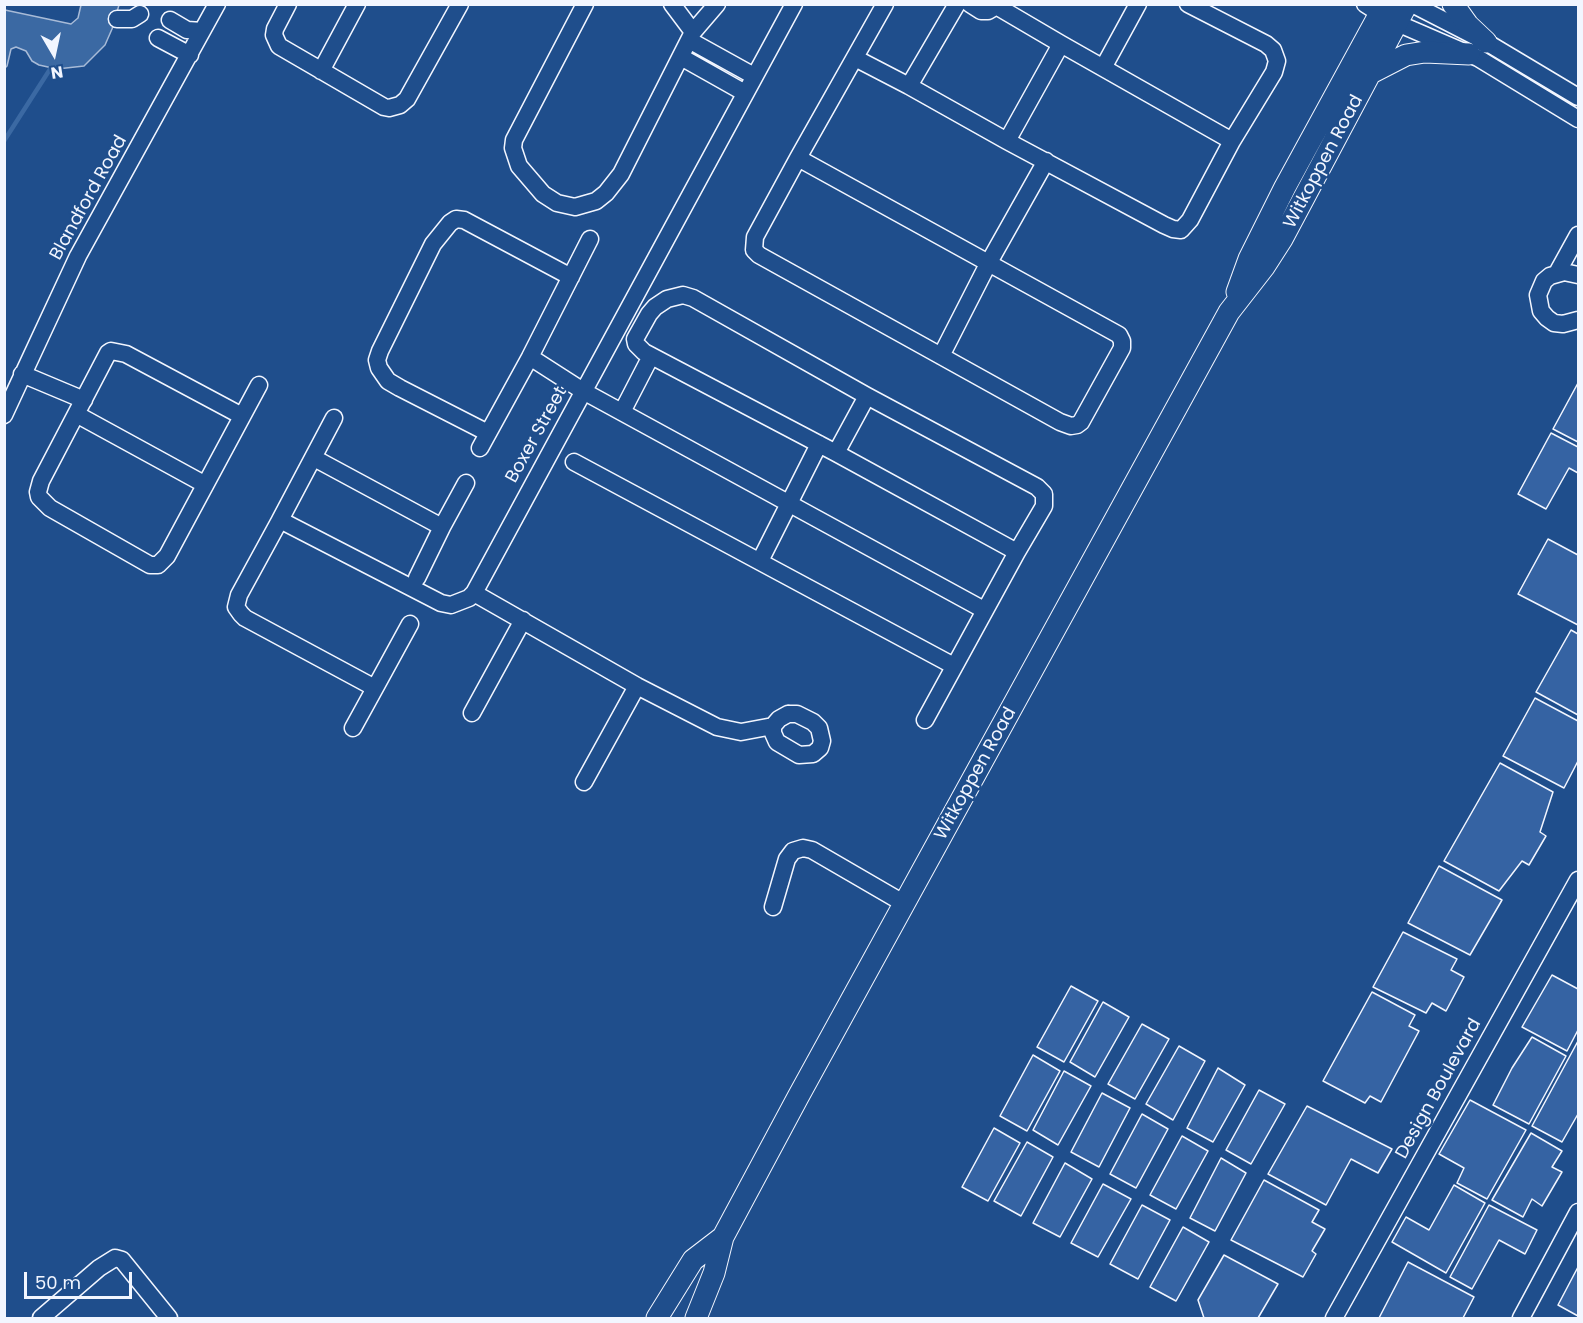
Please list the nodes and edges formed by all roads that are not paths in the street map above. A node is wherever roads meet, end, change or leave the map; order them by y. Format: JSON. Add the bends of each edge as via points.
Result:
{"nodes":[{"id":1,"x":217,"y":4,"type":"edge"},
{"id":2,"x":288,"y":4,"type":"edge"},
{"id":3,"x":357,"y":4,"type":"edge"},
{"id":4,"x":460,"y":4,"type":"edge"},
{"id":5,"x":585,"y":4,"type":"edge"},
{"id":6,"x":672,"y":4,"type":"edge"},
{"id":7,"x":717,"y":4,"type":"edge"},
{"id":8,"x":794,"y":4,"type":"edge"},
{"id":9,"x":885,"y":4,"type":"edge"},
{"id":10,"x":957,"y":4,"type":"edge"},
{"id":11,"x":970,"y":4,"type":"edge"},
{"id":12,"x":1138,"y":4,"type":"edge"},
{"id":13,"x":1188,"y":4,"type":"edge"},
{"id":14,"x":1412,"y":4,"type":"edge"},
{"id":15,"x":1453,"y":4,"type":"edge"},
{"id":16,"x":999,"y":6,"type":"edge"},
{"id":17,"x":1387,"y":10,"type":"edge"},
{"id":18,"x":140,"y":14,"type":"dead end"},
{"id":19,"x":117,"y":19,"type":"dead end"},
{"id":20,"x":170,"y":20,"type":"dead end"},
{"id":21,"x":202,"y":31,"type":"junction"},
{"id":22,"x":691,"y":36,"type":"junction"},
{"id":23,"x":159,"y":38,"type":"dead end"},
{"id":24,"x":1061,"y":44,"type":"junction"},
{"id":25,"x":1478,"y":48,"type":"junction"},
{"id":26,"x":190,"y":55,"type":"junction"},
{"id":27,"x":681,"y":57,"type":"junction"},
{"id":28,"x":855,"y":58,"type":"junction"},
{"id":29,"x":1103,"y":68,"type":"junction"},
{"id":30,"x":321,"y":71,"type":"junction"},
{"id":31,"x":1371,"y":73,"type":"junction"},
{"id":32,"x":754,"y":76,"type":"junction"},
{"id":33,"x":909,"y":86,"type":"junction"},
{"id":34,"x":745,"y":93,"type":"junction"},
{"id":35,"x":1578,"y":97,"type":"edge"},
{"id":36,"x":1578,"y":120,"type":"edge"},
{"id":37,"x":1007,"y":141,"type":"junction"},
{"id":38,"x":1232,"y":141,"type":"junction"},
{"id":39,"x":798,"y":158,"type":"junction"},
{"id":40,"x":1046,"y":161,"type":"junction"},
{"id":41,"x":1578,"y":235,"type":"edge"},
{"id":42,"x":590,"y":239,"type":"dead end"},
{"id":43,"x":988,"y":264,"type":"junction"},
{"id":44,"x":1557,"y":273,"type":"junction"},
{"id":45,"x":1578,"y":275,"type":"edge"},
{"id":46,"x":571,"y":277,"type":"junction"},
{"id":47,"x":1229,"y":312,"type":"junction"},
{"id":48,"x":1577,"y":322,"type":"edge"},
{"id":49,"x":941,"y":356,"type":"junction"},
{"id":50,"x":530,"y":357,"type":"junction"},
{"id":51,"x":651,"y":357,"type":"junction"},
{"id":52,"x":22,"y":374,"type":"junction"},
{"id":53,"x":260,"y":384,"type":"dead end"},
{"id":54,"x":583,"y":391,"type":"junction"},
{"id":55,"x":867,"y":396,"type":"junction"},
{"id":56,"x":80,"y":407,"type":"junction"},
{"id":57,"x":622,"y":412,"type":"junction"},
{"id":58,"x":4,"y":415,"type":"edge"},
{"id":59,"x":242,"y":416,"type":"junction"},
{"id":60,"x":334,"y":418,"type":"dead end"},
{"id":61,"x":819,"y":444,"type":"junction"},
{"id":62,"x":836,"y":453,"type":"junction"},
{"id":63,"x":314,"y":458,"type":"junction"},
{"id":64,"x":574,"y":462,"type":"dead end"},
{"id":65,"x":466,"y":483,"type":"dead end"},
{"id":66,"x":204,"y":484,"type":"junction"},
{"id":67,"x":789,"y":504,"type":"junction"},
{"id":68,"x":280,"y":520,"type":"junction"},
{"id":69,"x":441,"y":527,"type":"junction"},
{"id":70,"x":1017,"y":552,"type":"junction"},
{"id":71,"x":760,"y":561,"type":"junction"},
{"id":72,"x":417,"y":578,"type":"dead end"},
{"id":73,"x":474,"y":593,"type":"junction"},
{"id":74,"x":984,"y":610,"type":"junction"},
{"id":75,"x":523,"y":620,"type":"junction"},
{"id":76,"x":410,"y":624,"type":"dead end"},
{"id":77,"x":954,"y":666,"type":"junction"},
{"id":78,"x":637,"y":686,"type":"junction"},
{"id":79,"x":375,"y":688,"type":"junction"},
{"id":80,"x":472,"y":713,"type":"dead end"},
{"id":81,"x":925,"y":720,"type":"dead end"},
{"id":82,"x":773,"y":726,"type":"dead end"},
{"id":83,"x":353,"y":728,"type":"dead end"},
{"id":84,"x":584,"y":782,"type":"dead end"},
{"id":85,"x":1578,"y":880,"type":"edge"},
{"id":86,"x":905,"y":904,"type":"junction"},
{"id":87,"x":773,"y":907,"type":"dead end"},
{"id":88,"x":1578,"y":1212,"type":"edge"},
{"id":89,"x":723,"y":1237,"type":"junction"},
{"id":90,"x":41,"y":1318,"type":"edge"},
{"id":91,"x":169,"y":1318,"type":"edge"},
{"id":92,"x":657,"y":1318,"type":"edge"},
{"id":93,"x":696,"y":1318,"type":"edge"},
{"id":94,"x":1334,"y":1318,"type":"edge"},
{"id":95,"x":1521,"y":1318,"type":"edge"}],
"edges":[{"from":1,"to":21,"type":"street","name":"Blandford Road"},
{"from":2,"to":30,"type":"street","via":[[275,29],[277,43]]},
{"from":3,"to":30,"type":"street"},
{"from":4,"to":30,"type":"street","via":[[412,92],[400,105],[384,107]]},
{"from":5,"to":27,"type":"street","via":[[514,140],[519,166],[556,203],[585,206],[606,193],[627,163]]},
{"from":6,"to":22,"type":"street"},
{"from":7,"to":22,"type":"street"},
{"from":8,"to":32,"type":"street","name":"Boxer Street"},
{"from":9,"to":28,"type":"street"},
{"from":10,"to":33,"type":"street"},
{"from":11,"to":16,"type":"street","via":[[981,11]]},
{"from":12,"to":29,"type":"street"},
{"from":13,"to":38,"type":"street","via":[[1266,44],[1276,56],[1274,72]]},
{"from":14,"to":25,"type":"street"},
{"from":15,"to":25,"type":"main road"},
{"from":16,"to":24,"type":"street"},
{"from":17,"to":25,"type":"street"},
{"from":17,"to":31,"type":"main road","name":"Witkoppen Road"},
{"from":17,"to":47,"type":"main road","name":"Witkoppen Road","via":[[1285,187],[1249,259]]},
{"from":18,"to":19,"type":"street","via":[[132,20]]},
{"from":20,"to":21,"type":"street","via":[[187,30]]},
{"from":21,"to":26,"type":"street","name":"Blandford Road"},
{"from":22,"to":27,"type":"street"},
{"from":22,"to":32,"type":"street"},
{"from":23,"to":26,"type":"street"},
{"from":24,"to":29,"type":"street"},
{"from":24,"to":37,"type":"street"},
{"from":25,"to":31,"type":"main road","via":[[1406,55]]},
{"from":25,"to":35,"type":"street"},
{"from":25,"to":36,"type":"street"},
{"from":26,"to":52,"type":"street","name":"Blandford Road","via":[[78,256]]},
{"from":27,"to":34,"type":"street"},
{"from":28,"to":33,"type":"street"},
{"from":28,"to":39,"type":"street"},
{"from":29,"to":38,"type":"street"},
{"from":31,"to":47,"type":"main road","name":"Witkoppen Road","via":[[1282,239]]},
{"from":32,"to":34,"type":"street","name":"Boxer Street"},
{"from":33,"to":37,"type":"street"},
{"from":34,"to":54,"type":"street","name":"Boxer Street"},
{"from":37,"to":40,"type":"street"},
{"from":38,"to":40,"type":"street","via":[[1181,230],[1164,225]]},
{"from":39,"to":43,"type":"street"},
{"from":39,"to":49,"type":"street","via":[[754,237],[753,250]]},
{"from":40,"to":43,"type":"street"},
{"from":41,"to":44,"type":"street"},
{"from":42,"to":46,"type":"street"},
{"from":43,"to":49,"type":"street"},
{"from":43,"to":49,"type":"street","via":[[1117,333],[1122,341],[1121,351],[1081,422],[1071,426]]},
{"from":44,"to":45,"type":"street"},
{"from":44,"to":48,"type":"street","via":[[1540,287],[1541,311],[1554,322]]},
{"from":46,"to":50,"type":"street"},
{"from":46,"to":50,"type":"street","via":[[456,219],[434,243],[377,360],[388,381],[484,441]]},
{"from":47,"to":86,"type":"main road","name":"Witkoppen Road"},
{"from":50,"to":54,"type":"street"},
{"from":51,"to":55,"type":"street","via":[[636,344],[643,323],[667,299],[686,296]]},
{"from":51,"to":57,"type":"street"},
{"from":51,"to":61,"type":"street"},
{"from":52,"to":56,"type":"street"},
{"from":52,"to":58,"type":"street","name":"Blandford Road"},
{"from":53,"to":59,"type":"street"},
{"from":54,"to":57,"type":"street"},
{"from":54,"to":73,"type":"street","name":"Boxer Street"},
{"from":55,"to":62,"type":"street"},
{"from":55,"to":70,"type":"street","via":[[1044,494],[1044,506]]},
{"from":56,"to":59,"type":"street","via":[[108,352],[115,350]]},
{"from":56,"to":66,"type":"street"},
{"from":56,"to":66,"type":"street","via":[[41,481],[39,497],[50,508],[158,565],[167,556]]},
{"from":57,"to":67,"type":"street"},
{"from":59,"to":66,"type":"street"},
{"from":60,"to":63,"type":"street"},
{"from":61,"to":62,"type":"street"},
{"from":61,"to":67,"type":"street"},
{"from":62,"to":70,"type":"street"},
{"from":63,"to":68,"type":"street"},
{"from":63,"to":69,"type":"street"},
{"from":64,"to":71,"type":"street"},
{"from":65,"to":69,"type":"street"},
{"from":67,"to":71,"type":"street"},
{"from":67,"to":74,"type":"street"},
{"from":68,"to":73,"type":"street","via":[[441,603],[451,605]]},
{"from":68,"to":79,"type":"street","via":[[240,595],[238,611]]},
{"from":69,"to":72,"type":"street"},
{"from":70,"to":74,"type":"street"},
{"from":71,"to":77,"type":"street"},
{"from":73,"to":75,"type":"street"},
{"from":74,"to":77,"type":"street"},
{"from":75,"to":78,"type":"street"},
{"from":75,"to":80,"type":"street"},
{"from":76,"to":79,"type":"street"},
{"from":77,"to":81,"type":"street"},
{"from":78,"to":82,"type":"street","via":[[728,731]]},
{"from":78,"to":84,"type":"street"},
{"from":79,"to":83,"type":"street"},
{"from":85,"to":94,"type":"street","name":"Design Boulevard"},
{"from":86,"to":87,"type":"street","via":[[803,848],[793,851],[788,859]]},
{"from":86,"to":89,"type":"main road","name":"Witkoppen Road"},
{"from":88,"to":95,"type":"street"},
{"from":89,"to":92,"type":"main road","name":"Witkoppen Road","via":[[693,1260]]},
{"from":89,"to":93,"type":"main road","name":"Witkoppen Road","via":[[714,1274]]},
{"from":90,"to":91,"type":"street","via":[[115,1258],[122,1260]]}]}
